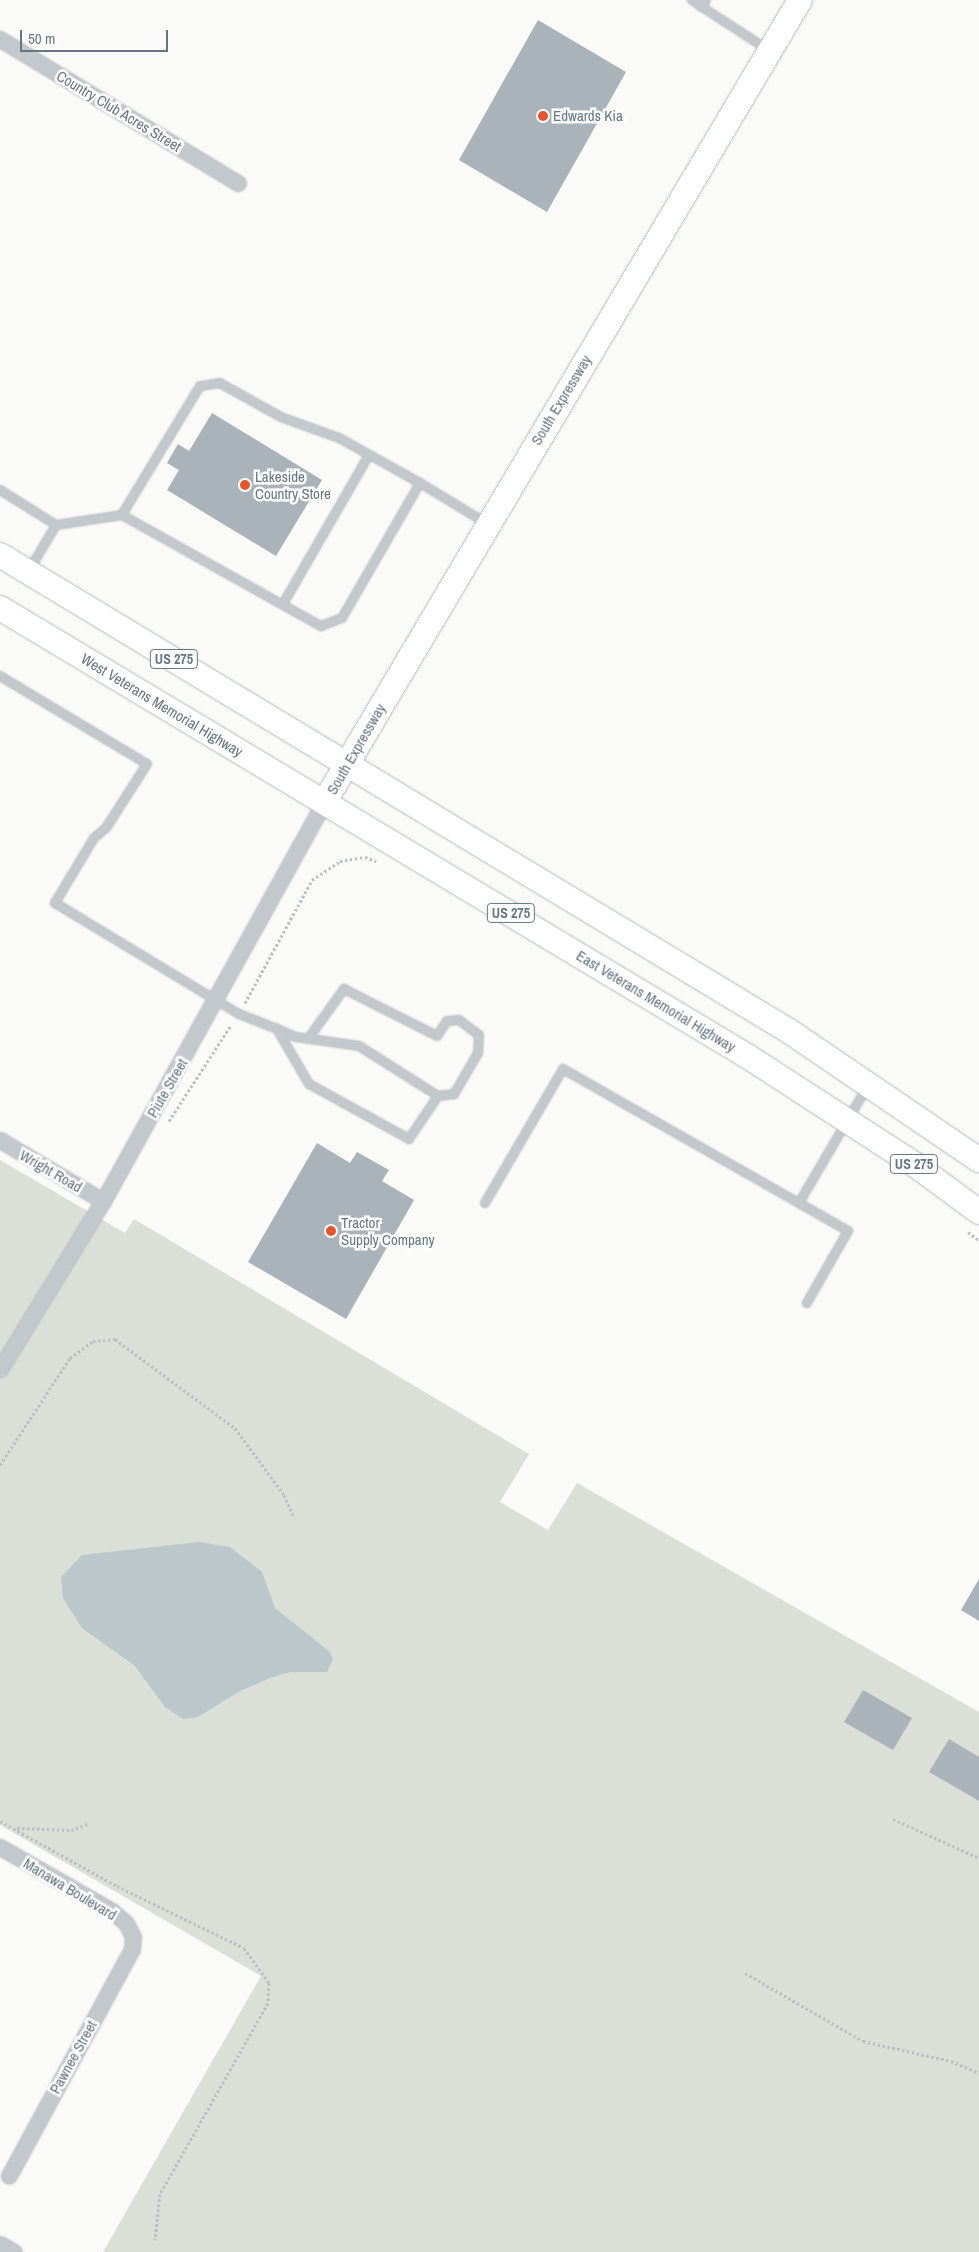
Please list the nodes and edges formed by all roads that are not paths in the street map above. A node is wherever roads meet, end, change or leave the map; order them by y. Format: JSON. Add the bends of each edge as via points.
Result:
{"nodes":[{"id":1,"x":692,"y":0,"type":"edge"},
{"id":2,"x":800,"y":0,"type":"edge"},
{"id":3,"x":704,"y":3,"type":"edge"},
{"id":4,"x":0,"y":39,"type":"edge"},
{"id":5,"x":769,"y":50,"type":"junction"},
{"id":6,"x":238,"y":183,"type":"dead end"},
{"id":7,"x":369,"y":455,"type":"junction"},
{"id":8,"x":420,"y":483,"type":"junction"},
{"id":9,"x":0,"y":490,"type":"edge"},
{"id":10,"x":122,"y":515,"type":"junction"},
{"id":11,"x":56,"y":524,"type":"junction"},
{"id":12,"x":488,"y":524,"type":"junction"},
{"id":13,"x":0,"y":555,"type":"edge"},
{"id":14,"x":28,"y":572,"type":"junction"},
{"id":15,"x":283,"y":604,"type":"junction"},
{"id":16,"x":0,"y":608,"type":"edge"},
{"id":17,"x":0,"y":676,"type":"edge"},
{"id":18,"x":347,"y":762,"type":"junction"},
{"id":19,"x":325,"y":801,"type":"junction"},
{"id":20,"x":216,"y":1000,"type":"junction"},
{"id":21,"x":276,"y":1029,"type":"junction"},
{"id":22,"x":308,"y":1039,"type":"junction"},
{"id":23,"x":870,"y":1084,"type":"junction"},
{"id":24,"x":438,"y":1096,"type":"junction"},
{"id":25,"x":846,"y":1119,"type":"junction"},
{"id":26,"x":0,"y":1140,"type":"edge"},
{"id":27,"x":979,"y":1160,"type":"edge"},
{"id":28,"x":103,"y":1201,"type":"junction"},
{"id":29,"x":485,"y":1203,"type":"dead end"},
{"id":30,"x":799,"y":1203,"type":"junction"},
{"id":31,"x":972,"y":1220,"type":"edge"},
{"id":32,"x":807,"y":1303,"type":"dead end"},
{"id":33,"x":0,"y":1369,"type":"edge"},
{"id":34,"x":0,"y":1847,"type":"edge"},
{"id":35,"x":133,"y":1937,"type":"joint"},
{"id":36,"x":9,"y":2176,"type":"dead end"},
{"id":37,"x":0,"y":2244,"type":"edge"},
{"id":38,"x":14,"y":2252,"type":"edge"}],
"edges":[{"from":1,"to":3,"type":"lane"},
{"from":2,"to":5,"type":"main road","name":"South Expressway"},
{"from":3,"to":5,"type":"lane"},
{"from":4,"to":6,"type":"street","name":"Country Club Acres Street"},
{"from":5,"to":12,"type":"main road","name":"South Expressway"},
{"from":7,"to":8,"type":"lane"},
{"from":7,"to":10,"type":"lane","via":[[281,417],[220,383],[200,386]]},
{"from":7,"to":15,"type":"lane"},
{"from":8,"to":12,"type":"lane"},
{"from":8,"to":15,"type":"lane","via":[[342,618],[321,626]]},
{"from":9,"to":11,"type":"lane"},
{"from":10,"to":11,"type":"lane"},
{"from":10,"to":15,"type":"lane"},
{"from":11,"to":14,"type":"lane"},
{"from":12,"to":18,"type":"main road","name":"South Expressway"},
{"from":13,"to":14,"type":"main road","number":"US 275"},
{"from":14,"to":18,"type":"main road","number":"US 275"},
{"from":16,"to":19,"type":"main road","name":"West Veterans Memorial Highway","number":"US 275"},
{"from":17,"to":20,"type":"lane","via":[[147,764],[106,828],[94,838],[55,903]]},
{"from":18,"to":19,"type":"main road","name":"South Expressway"},
{"from":18,"to":23,"type":"main road","number":"US 275"},
{"from":19,"to":20,"type":"street","name":"Piute Street"},
{"from":19,"to":25,"type":"main road","name":"East Veterans Memorial Highway","number":"US 275"},
{"from":20,"to":21,"type":"lane","via":[[239,1014]]},
{"from":20,"to":28,"type":"street","name":"Piute Street"},
{"from":21,"to":22,"type":"lane"},
{"from":21,"to":24,"type":"lane","via":[[309,1084],[409,1139]]},
{"from":22,"to":24,"type":"lane","via":[[359,1046]]},
{"from":22,"to":24,"type":"lane","via":[[344,989],[437,1036],[447,1021],[460,1020],[479,1035],[478,1053],[454,1094]]},
{"from":23,"to":25,"type":"lane"},
{"from":23,"to":27,"type":"main road","number":"US 275"},
{"from":25,"to":30,"type":"lane"},
{"from":25,"to":31,"type":"main road","name":"East Veterans Memorial Highway","number":"US 275"},
{"from":26,"to":28,"type":"street","name":"Wright Road"},
{"from":28,"to":33,"type":"street","name":"Piute Street"},
{"from":29,"to":30,"type":"lane","via":[[563,1069]]},
{"from":30,"to":32,"type":"lane","via":[[848,1231]]},
{"from":34,"to":35,"type":"street","name":"Manawa Boulevard","via":[[112,1911],[126,1923]]},
{"from":35,"to":36,"type":"street","name":"Pawnee Street","via":[[132,1949]]},
{"from":37,"to":38,"type":"street"}]}
